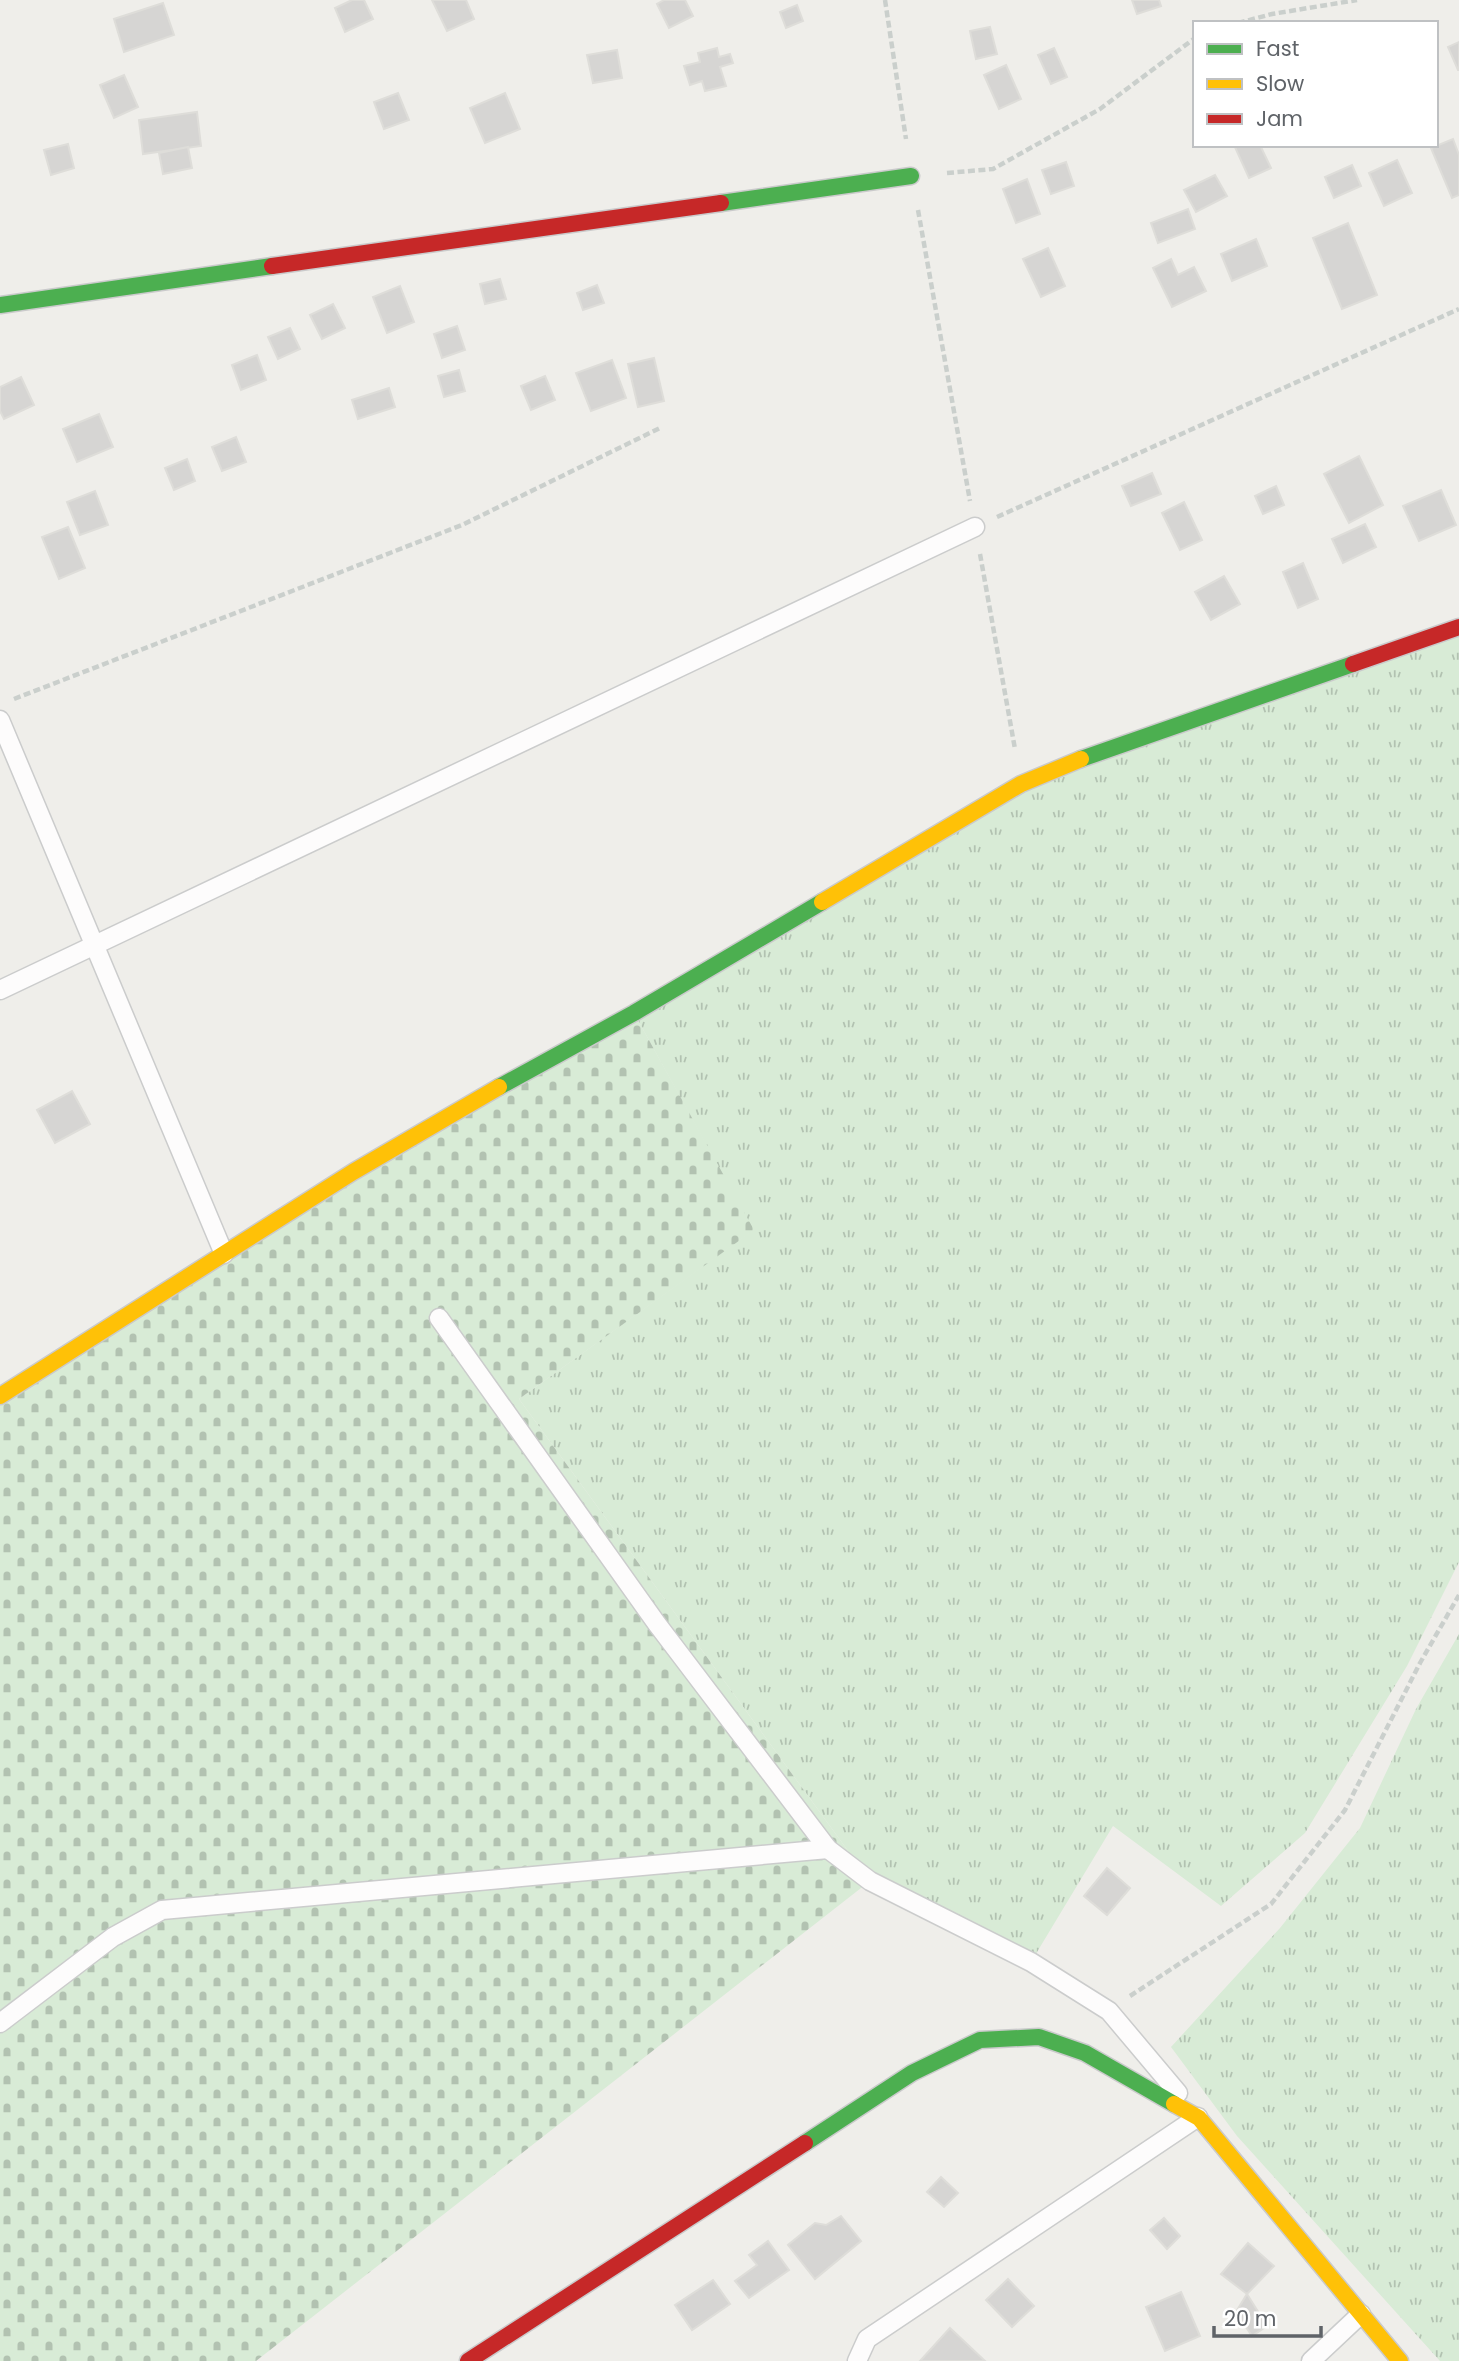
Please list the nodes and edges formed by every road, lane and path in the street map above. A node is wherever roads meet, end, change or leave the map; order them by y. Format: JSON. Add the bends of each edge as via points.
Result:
{"nodes":[{"id":1,"x":885,"y":0,"type":"edge"},
{"id":2,"x":1357,"y":0,"type":"edge"},
{"id":3,"x":1246,"y":21,"type":"edge"},
{"id":4,"x":1193,"y":39,"type":"edge"},
{"id":5,"x":911,"y":176,"type":"junction"},
{"id":6,"x":0,"y":305,"type":"edge"},
{"id":7,"x":1459,"y":309,"type":"edge"},
{"id":8,"x":662,"y":427,"type":"dead end"},
{"id":9,"x":975,"y":527,"type":"junction"},
{"id":10,"x":1459,"y":627,"type":"edge"},
{"id":11,"x":13,"y":699,"type":"dead end"},
{"id":12,"x":0,"y":720,"type":"edge"},
{"id":13,"x":1021,"y":784,"type":"junction"},
{"id":14,"x":96,"y":946,"type":"junction"},
{"id":15,"x":0,"y":990,"type":"edge"},
{"id":16,"x":224,"y":1254,"type":"junction"},
{"id":17,"x":439,"y":1318,"type":"dead end"},
{"id":18,"x":0,"y":1396,"type":"edge"},
{"id":19,"x":1459,"y":1595,"type":"edge"},
{"id":20,"x":828,"y":1849,"type":"junction"},
{"id":21,"x":1109,"y":2011,"type":"junction"},
{"id":22,"x":0,"y":2023,"type":"edge"},
{"id":23,"x":1199,"y":2119,"type":"junction"},
{"id":24,"x":1361,"y":2314,"type":"junction"},
{"id":25,"x":468,"y":2361,"type":"edge"},
{"id":26,"x":857,"y":2361,"type":"edge"},
{"id":27,"x":1311,"y":2361,"type":"edge"},
{"id":28,"x":1400,"y":2361,"type":"edge"}],
"edges":[{"from":1,"to":5,"type":"path"},
{"from":2,"to":3,"type":"path"},
{"from":4,"to":5,"type":"path","via":[[1100,109],[993,169]]},
{"from":5,"to":6,"type":"street"},
{"from":5,"to":9,"type":"path"},
{"from":7,"to":9,"type":"path"},
{"from":8,"to":11,"type":"path","via":[[462,525]]},
{"from":9,"to":13,"type":"path"},
{"from":9,"to":14,"type":"lane"},
{"from":10,"to":13,"type":"street","via":[[1098,752]]},
{"from":12,"to":14,"type":"lane"},
{"from":13,"to":16,"type":"street","via":[[634,1013],[364,1165]]},
{"from":14,"to":15,"type":"lane"},
{"from":14,"to":16,"type":"lane"},
{"from":16,"to":18,"type":"street"},
{"from":17,"to":20,"type":"lane","via":[[657,1624]]},
{"from":19,"to":21,"type":"path","via":[[1345,1810],[1271,1904]]},
{"from":20,"to":21,"type":"lane","via":[[870,1881],[1031,1962]]},
{"from":20,"to":22,"type":"lane","via":[[162,1910],[113,1937]]},
{"from":21,"to":23,"type":"lane"},
{"from":23,"to":24,"type":"street"},
{"from":23,"to":25,"type":"street","via":[[1085,2053],[1039,2037],[980,2040],[912,2073]]},
{"from":23,"to":26,"type":"lane","via":[[867,2339]]},
{"from":24,"to":27,"type":"lane"},
{"from":24,"to":28,"type":"street"}]}
